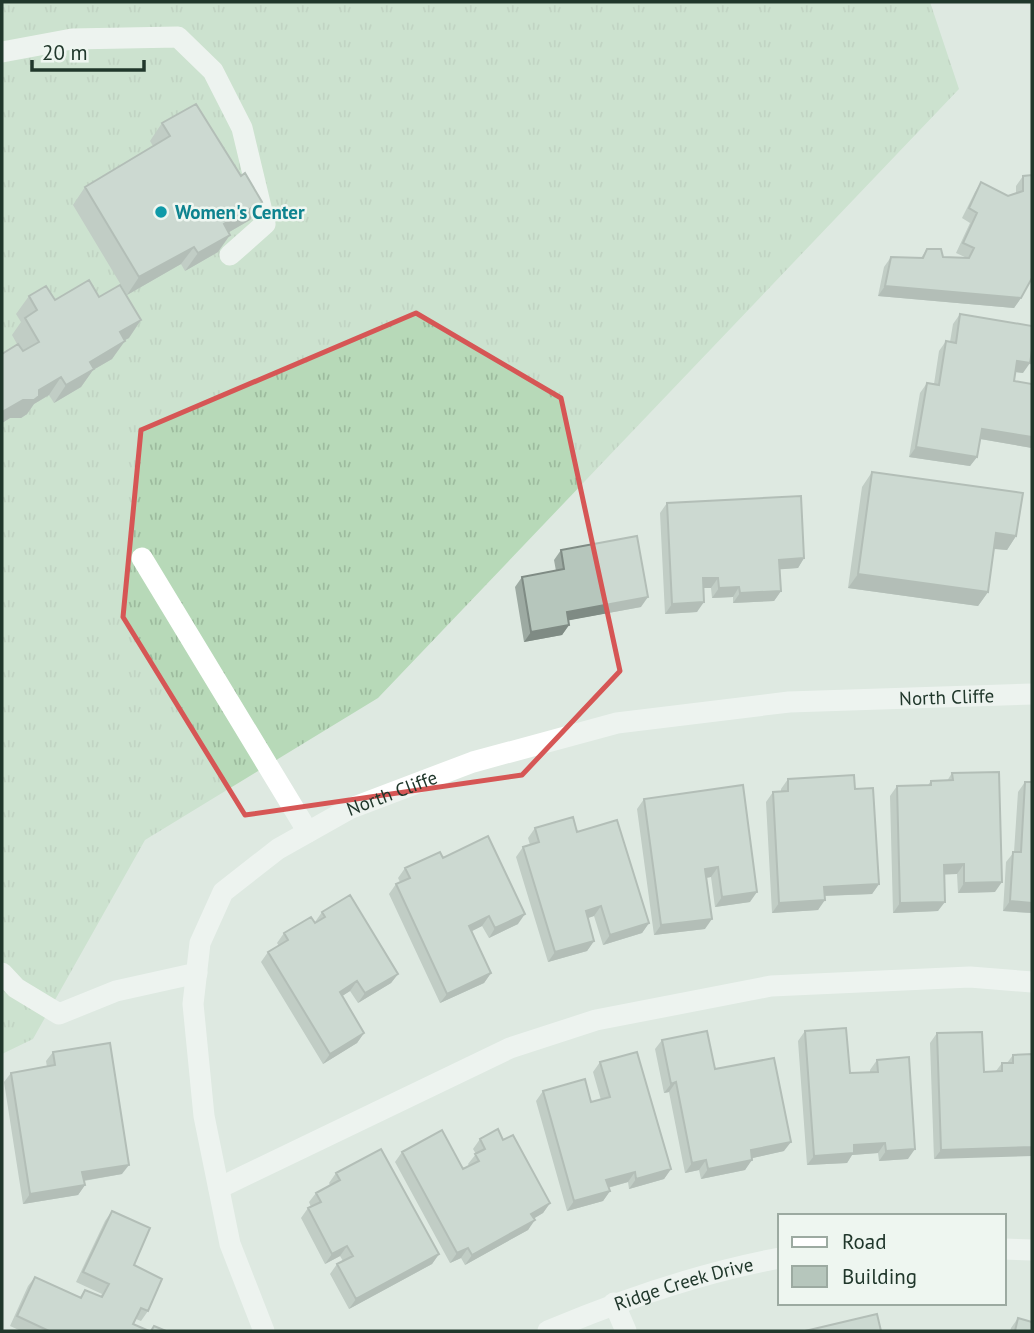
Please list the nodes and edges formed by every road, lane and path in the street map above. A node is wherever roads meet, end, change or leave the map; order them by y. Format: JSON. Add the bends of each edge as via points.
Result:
{"nodes":[{"id":1,"x":2,"y":52,"type":"edge"},
{"id":2,"x":230,"y":255,"type":"edge"},
{"id":3,"x":142,"y":558,"type":"dead end"},
{"id":4,"x":1032,"y":694,"type":"edge"},
{"id":5,"x":307,"y":832,"type":"junction"},
{"id":6,"x":2,"y":973,"type":"edge"},
{"id":7,"x":197,"y":973,"type":"junction"},
{"id":8,"x":1032,"y":982,"type":"edge"},
{"id":9,"x":219,"y":1188,"type":"junction"},
{"id":10,"x":1006,"y":1249,"type":"edge"},
{"id":11,"x":1032,"y":1250,"type":"edge"},
{"id":12,"x":778,"y":1258,"type":"edge"},
{"id":13,"x":614,"y":1303,"type":"junction"},
{"id":14,"x":264,"y":1331,"type":"edge"},
{"id":15,"x":548,"y":1331,"type":"edge"},
{"id":16,"x":626,"y":1331,"type":"edge"}],
"edges":[{"from":1,"to":2,"type":"street","via":[[72,39],[178,37],[213,71],[242,128],[265,224]]},
{"from":3,"to":5,"type":"street"},
{"from":4,"to":5,"type":"street","name":"North Cliffe","via":[[789,702],[617,723],[473,762],[349,809]]},
{"from":5,"to":7,"type":"street","name":"North Cliffe","via":[[223,891],[200,943]]},
{"from":6,"to":7,"type":"street","via":[[16,988],[59,1014],[116,990]]},
{"from":7,"to":9,"type":"street","name":"North Cliffe","via":[[193,1004],[204,1116]]},
{"from":8,"to":9,"type":"street","via":[[970,977],[771,986],[596,1020],[510,1048]]},
{"from":9,"to":14,"type":"street","name":"North Cliffe","via":[[230,1244]]},
{"from":10,"to":11,"type":"street"},
{"from":12,"to":13,"type":"street","name":"Ridge Creek Drive","via":[[720,1269]]},
{"from":13,"to":15,"type":"street","name":"Ridge Creek Drive"},
{"from":13,"to":16,"type":"street"}]}
